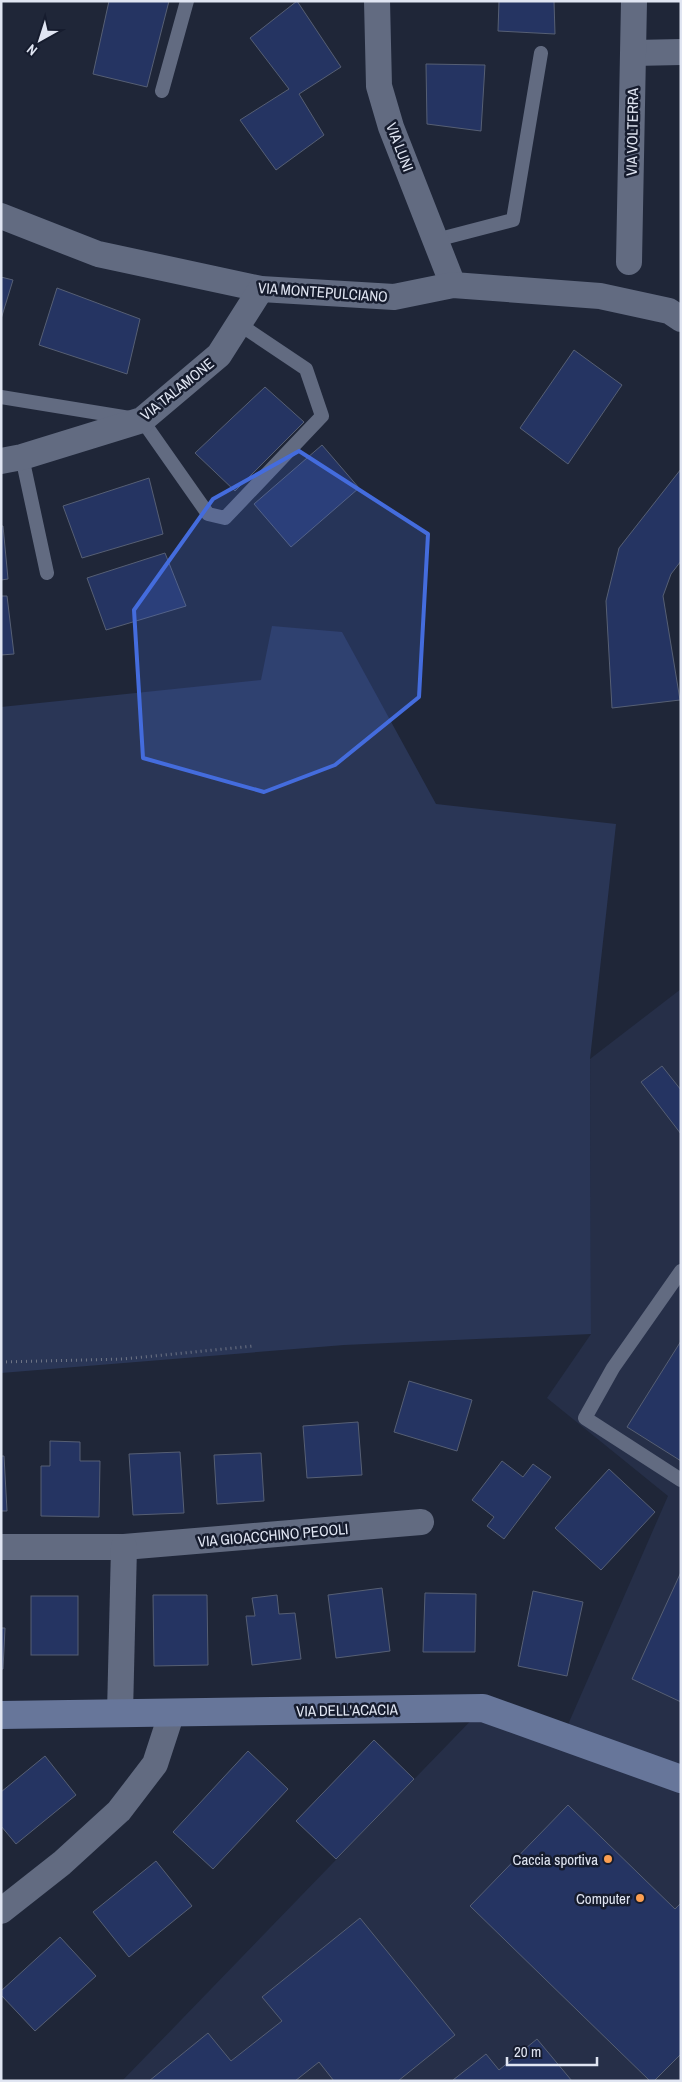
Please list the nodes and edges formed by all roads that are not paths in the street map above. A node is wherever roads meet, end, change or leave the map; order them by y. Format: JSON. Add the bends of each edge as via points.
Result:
{"nodes":[{"id":1,"x":187,"y":1,"type":"edge"},
{"id":2,"x":377,"y":1,"type":"edge"},
{"id":3,"x":634,"y":1,"type":"edge"},
{"id":4,"x":681,"y":52,"type":"edge"},
{"id":5,"x":541,"y":53,"type":"dead end"},
{"id":6,"x":634,"y":53,"type":"junction"},
{"id":7,"x":162,"y":91,"type":"dead end"},
{"id":8,"x":1,"y":216,"type":"edge"},
{"id":9,"x":436,"y":240,"type":"junction"},
{"id":10,"x":629,"y":262,"type":"dead end"},
{"id":11,"x":453,"y":285,"type":"junction"},
{"id":12,"x":261,"y":289,"type":"junction"},
{"id":13,"x":681,"y":319,"type":"edge"},
{"id":14,"x":239,"y":324,"type":"junction"},
{"id":15,"x":1,"y":397,"type":"edge"},
{"id":16,"x":142,"y":420,"type":"junction"},
{"id":17,"x":12,"y":459,"type":"edge"},
{"id":18,"x":48,"y":573,"type":"dead end"},
{"id":19,"x":681,"y":1271,"type":"edge"},
{"id":20,"x":681,"y":1480,"type":"edge"},
{"id":21,"x":421,"y":1522,"type":"dead end"},
{"id":22,"x":1,"y":1547,"type":"edge"},
{"id":23,"x":124,"y":1547,"type":"junction"},
{"id":24,"x":172,"y":1712,"type":"junction"},
{"id":25,"x":120,"y":1713,"type":"junction"},
{"id":26,"x":1,"y":1715,"type":"edge"},
{"id":27,"x":681,"y":1779,"type":"edge"},
{"id":28,"x":1,"y":1911,"type":"edge"}],
"edges":[{"from":1,"to":7,"type":"lane"},
{"from":2,"to":9,"type":"street","name":"VIA LUNI","via":[[379,86],[391,127]]},
{"from":3,"to":6,"type":"street","name":"VIA VOLTERRA"},
{"from":4,"to":6,"type":"street"},
{"from":5,"to":9,"type":"lane","via":[[513,220]]},
{"from":6,"to":10,"type":"street","name":"VIA VOLTERRA"},
{"from":8,"to":12,"type":"street","name":"VIA MONTEPULCIANO","via":[[98,254]]},
{"from":9,"to":11,"type":"street","name":"VIA LUNI"},
{"from":11,"to":12,"type":"street","name":"VIA MONTEPULCIANO","via":[[394,297]]},
{"from":11,"to":13,"type":"street","name":"VIA MONTEPULCIANO","via":[[600,296],[670,311]]},
{"from":12,"to":14,"type":"street","name":"VIA TALAMONE"},
{"from":14,"to":16,"type":"street","name":"VIA TALAMONE","via":[[219,355]]},
{"from":14,"to":16,"type":"lane","via":[[306,369],[322,416],[225,518],[208,514]]},
{"from":15,"to":16,"type":"lane"},
{"from":16,"to":17,"type":"street","name":"VIA TALAMONE"},
{"from":17,"to":18,"type":"lane"},
{"from":19,"to":20,"type":"lane","via":[[613,1368],[585,1418]]},
{"from":21,"to":23,"type":"street","name":"VIA GIOACCHINO PEOOLI"},
{"from":22,"to":23,"type":"street","name":"VIA GIOACCHINO PEOOLI"},
{"from":23,"to":25,"type":"street"},
{"from":24,"to":25,"type":"street","name":"VIA DELL'ACACIA"},
{"from":24,"to":27,"type":"street","name":"VIA DELL'ACACIA","via":[[483,1708]]},
{"from":24,"to":28,"type":"street","via":[[155,1764],[119,1811],[62,1864]]},
{"from":25,"to":26,"type":"street","name":"VIA DELL'ACACIA"}]}
